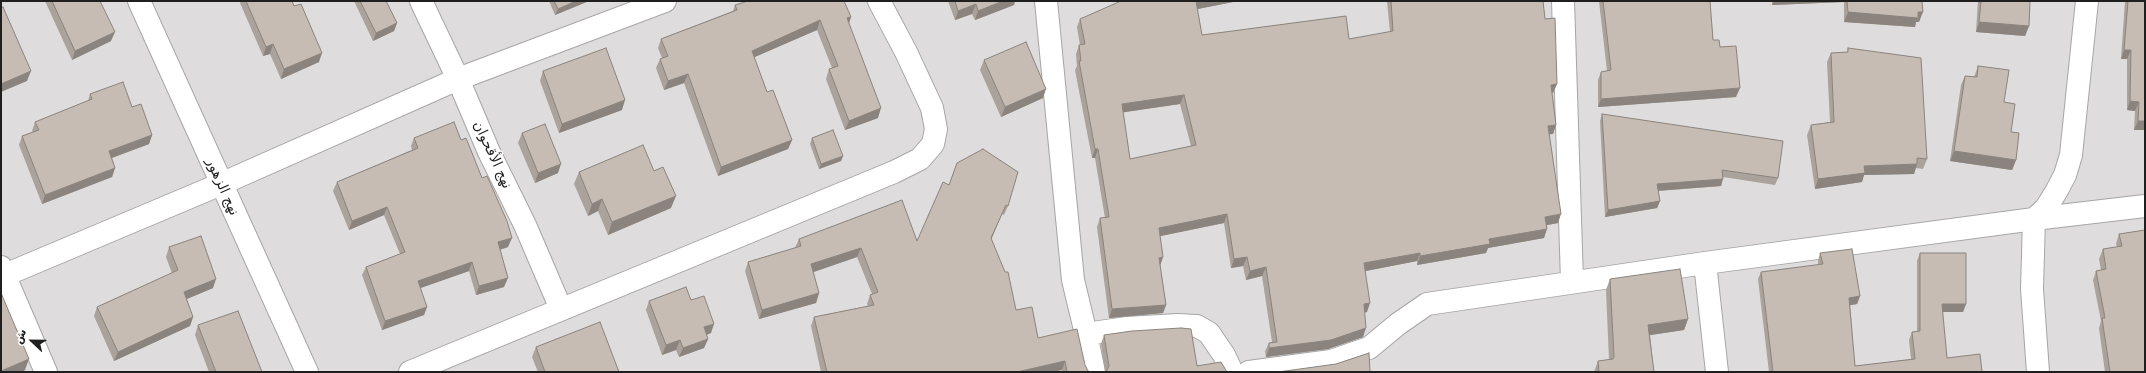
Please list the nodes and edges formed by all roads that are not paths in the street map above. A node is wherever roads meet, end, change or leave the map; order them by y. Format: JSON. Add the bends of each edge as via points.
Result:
{"nodes":[{"id":1,"x":139,"y":1,"type":"edge"},
{"id":2,"x":421,"y":1,"type":"edge"},
{"id":3,"x":665,"y":1,"type":"edge"},
{"id":4,"x":878,"y":1,"type":"edge"},
{"id":5,"x":1046,"y":1,"type":"edge"},
{"id":6,"x":1563,"y":1,"type":"edge"},
{"id":7,"x":2087,"y":1,"type":"edge"},
{"id":8,"x":458,"y":79,"type":"junction"},
{"id":9,"x":221,"y":184,"type":"junction"},
{"id":10,"x":2145,"y":206,"type":"edge"},
{"id":11,"x":2034,"y":219,"type":"junction"},
{"id":12,"x":1705,"y":263,"type":"junction"},
{"id":13,"x":3,"y":271,"type":"edge"},
{"id":14,"x":1572,"y":281,"type":"junction"},
{"id":15,"x":561,"y":309,"type":"junction"},
{"id":16,"x":1086,"y":334,"type":"junction"},
{"id":17,"x":46,"y":372,"type":"edge"},
{"id":18,"x":307,"y":372,"type":"edge"},
{"id":19,"x":410,"y":372,"type":"edge"},
{"id":20,"x":1094,"y":372,"type":"edge"},
{"id":21,"x":1232,"y":372,"type":"edge"},
{"id":22,"x":1249,"y":372,"type":"edge"},
{"id":23,"x":1717,"y":372,"type":"edge"},
{"id":24,"x":2038,"y":372,"type":"edge"}],
"edges":[{"from":1,"to":9,"type":"street","name":"نهج الزهور"},
{"from":2,"to":8,"type":"street","name":"نهج الأقحوان"},
{"from":3,"to":8,"type":"street"},
{"from":4,"to":15,"type":"street","via":[[906,52],[932,108],[936,129],[933,144],[920,159]]},
{"from":5,"to":16,"type":"street","via":[[1073,280]]},
{"from":6,"to":14,"type":"street"},
{"from":7,"to":11,"type":"street","via":[[2071,155],[2056,192],[2046,208]]},
{"from":8,"to":9,"type":"street"},
{"from":8,"to":15,"type":"street","name":"نهج الأقحوان"},
{"from":9,"to":13,"type":"street"},
{"from":9,"to":18,"type":"street","name":"نهج الزهور"},
{"from":10,"to":11,"type":"street"},
{"from":11,"to":12,"type":"street"},
{"from":11,"to":24,"type":"street","via":[[2032,289]]},
{"from":12,"to":14,"type":"street"},
{"from":12,"to":23,"type":"street"},
{"from":13,"to":17,"type":"street"},
{"from":14,"to":22,"type":"street","via":[[1428,304],[1369,348],[1331,361]]},
{"from":15,"to":19,"type":"street"},
{"from":16,"to":20,"type":"street"},
{"from":16,"to":21,"type":"street","via":[[1127,328],[1197,326],[1209,334]]}]}
